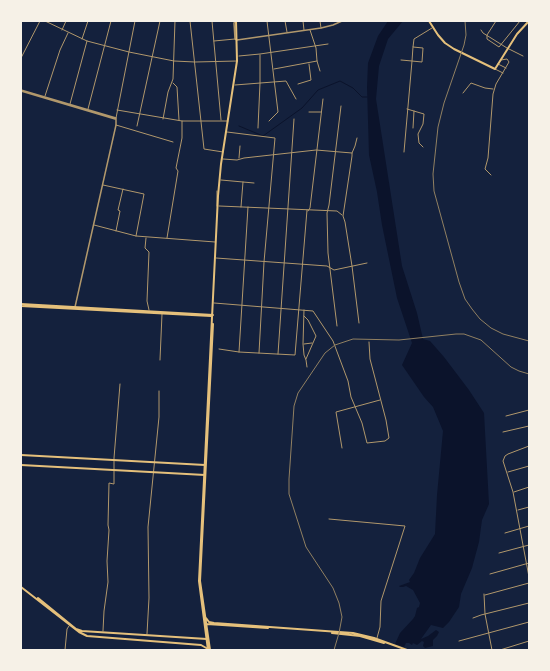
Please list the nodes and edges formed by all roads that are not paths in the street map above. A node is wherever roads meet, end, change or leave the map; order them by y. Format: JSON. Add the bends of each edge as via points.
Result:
{"nodes":[{"id":1,"x":40,"y":21,"type":"edge"},
{"id":2,"x":45,"y":21,"type":"edge"},
{"id":3,"x":66,"y":21,"type":"edge"},
{"id":4,"x":88,"y":21,"type":"edge"},
{"id":5,"x":111,"y":21,"type":"edge"},
{"id":6,"x":135,"y":21,"type":"edge"},
{"id":7,"x":160,"y":21,"type":"edge"},
{"id":8,"x":175,"y":21,"type":"edge"},
{"id":9,"x":190,"y":21,"type":"edge"},
{"id":10,"x":212,"y":21,"type":"edge"},
{"id":11,"x":236,"y":21,"type":"edge"},
{"id":12,"x":267,"y":21,"type":"edge"},
{"id":13,"x":285,"y":21,"type":"edge"},
{"id":14,"x":303,"y":21,"type":"edge"},
{"id":15,"x":320,"y":21,"type":"edge"},
{"id":16,"x":341,"y":21,"type":"edge"},
{"id":17,"x":429,"y":21,"type":"edge"},
{"id":18,"x":496,"y":21,"type":"edge"},
{"id":19,"x":520,"y":21,"type":"edge"},
{"id":20,"x":529,"y":21,"type":"edge"},
{"id":21,"x":433,"y":27,"type":"junction"},
{"id":22,"x":321,"y":28,"type":"junction"},
{"id":23,"x":62,"y":30,"type":"junction"},
{"id":24,"x":310,"y":30,"type":"junction"},
{"id":25,"x":481,"y":30,"type":"dead end"},
{"id":26,"x":304,"y":31,"type":"junction"},
{"id":27,"x":68,"y":32,"type":"junction"},
{"id":28,"x":287,"y":33,"type":"junction"},
{"id":29,"x":487,"y":35,"type":"junction"},
{"id":30,"x":269,"y":36,"type":"junction"},
{"id":31,"x":82,"y":39,"type":"junction"},
{"id":32,"x":237,"y":40,"type":"junction"},
{"id":33,"x":87,"y":41,"type":"junction"},
{"id":34,"x":214,"y":41,"type":"junction"},
{"id":35,"x":328,"y":44,"type":"dead end"},
{"id":36,"x":502,"y":44,"type":"junction"},
{"id":37,"x":104,"y":46,"type":"junction"},
{"id":38,"x":314,"y":46,"type":"junction"},
{"id":39,"x":413,"y":47,"type":"junction"},
{"id":40,"x":508,"y":48,"type":"junction"},
{"id":41,"x":129,"y":52,"type":"junction"},
{"id":42,"x":271,"y":52,"type":"junction"},
{"id":43,"x":260,"y":54,"type":"junction"},
{"id":44,"x":239,"y":56,"type":"junction"},
{"id":45,"x":523,"y":56,"type":"dead end"},
{"id":46,"x":153,"y":57,"type":"junction"},
{"id":47,"x":21,"y":58,"type":"edge"},
{"id":48,"x":317,"y":60,"type":"junction"},
{"id":49,"x":401,"y":60,"type":"dead end"},
{"id":50,"x":501,"y":60,"type":"junction"},
{"id":51,"x":174,"y":61,"type":"junction"},
{"id":52,"x":237,"y":61,"type":"junction"},
{"id":53,"x":412,"y":61,"type":"junction"},
{"id":54,"x":195,"y":62,"type":"junction"},
{"id":55,"x":216,"y":62,"type":"junction"},
{"id":56,"x":309,"y":63,"type":"junction"},
{"id":57,"x":498,"y":64,"type":"junction"},
{"id":58,"x":506,"y":68,"type":"junction"},
{"id":59,"x":273,"y":69,"type":"junction"},
{"id":60,"x":495,"y":69,"type":"junction"},
{"id":61,"x":320,"y":71,"type":"dead end"},
{"id":62,"x":503,"y":72,"type":"junction"},
{"id":63,"x":172,"y":82,"type":"junction"},
{"id":64,"x":274,"y":82,"type":"junction"},
{"id":65,"x":260,"y":83,"type":"junction"},
{"id":66,"x":298,"y":84,"type":"dead end"},
{"id":67,"x":235,"y":85,"type":"junction"},
{"id":68,"x":494,"y":89,"type":"junction"},
{"id":69,"x":21,"y":91,"type":"edge"},
{"id":70,"x":463,"y":93,"type":"dead end"},
{"id":71,"x":44,"y":98,"type":"junction"},
{"id":72,"x":296,"y":98,"type":"dead end"},
{"id":73,"x":323,"y":98,"type":"dead end"},
{"id":74,"x":70,"y":105,"type":"junction"},
{"id":75,"x":341,"y":106,"type":"dead end"},
{"id":76,"x":407,"y":109,"type":"junction"},
{"id":77,"x":88,"y":110,"type":"junction"},
{"id":78,"x":118,"y":110,"type":"junction"},
{"id":79,"x":414,"y":111,"type":"junction"},
{"id":80,"x":309,"y":112,"type":"dead end"},
{"id":81,"x":321,"y":112,"type":"junction"},
{"id":82,"x":140,"y":115,"type":"junction"},
{"id":83,"x":163,"y":118,"type":"junction"},
{"id":84,"x":116,"y":119,"type":"junction"},
{"id":85,"x":294,"y":119,"type":"dead end"},
{"id":86,"x":179,"y":120,"type":"junction"},
{"id":87,"x":182,"y":121,"type":"junction"},
{"id":88,"x":201,"y":121,"type":"junction"},
{"id":89,"x":221,"y":121,"type":"junction"},
{"id":90,"x":268,"y":121,"type":"dead end"},
{"id":91,"x":228,"y":122,"type":"junction"},
{"id":92,"x":116,"y":125,"type":"junction"},
{"id":93,"x":137,"y":126,"type":"dead end"},
{"id":94,"x":258,"y":128,"type":"dead end"},
{"id":95,"x":412,"y":128,"type":"dead end"},
{"id":96,"x":228,"y":132,"type":"junction"},
{"id":97,"x":357,"y":138,"type":"dead end"},
{"id":98,"x":173,"y":142,"type":"dead end"},
{"id":99,"x":240,"y":146,"type":"dead end"},
{"id":100,"x":423,"y":147,"type":"dead end"},
{"id":101,"x":316,"y":150,"type":"junction"},
{"id":102,"x":335,"y":151,"type":"junction"},
{"id":103,"x":223,"y":152,"type":"junction"},
{"id":104,"x":404,"y":152,"type":"dead end"},
{"id":105,"x":292,"y":153,"type":"junction"},
{"id":106,"x":352,"y":153,"type":"junction"},
{"id":107,"x":274,"y":155,"type":"junction"},
{"id":108,"x":223,"y":159,"type":"junction"},
{"id":109,"x":239,"y":159,"type":"junction"},
{"id":110,"x":491,"y":175,"type":"dead end"},
{"id":111,"x":221,"y":180,"type":"junction"},
{"id":112,"x":243,"y":182,"type":"junction"},
{"id":113,"x":254,"y":183,"type":"dead end"},
{"id":114,"x":103,"y":184,"type":"junction"},
{"id":115,"x":123,"y":189,"type":"junction"},
{"id":116,"x":218,"y":206,"type":"junction"},
{"id":117,"x":241,"y":207,"type":"junction"},
{"id":118,"x":248,"y":207,"type":"junction"},
{"id":119,"x":268,"y":208,"type":"junction"},
{"id":120,"x":287,"y":209,"type":"junction"},
{"id":121,"x":308,"y":210,"type":"junction"},
{"id":122,"x":327,"y":211,"type":"junction"},
{"id":123,"x":343,"y":216,"type":"junction"},
{"id":124,"x":93,"y":225,"type":"junction"},
{"id":125,"x":116,"y":231,"type":"junction"},
{"id":126,"x":136,"y":236,"type":"junction"},
{"id":127,"x":146,"y":237,"type":"junction"},
{"id":128,"x":167,"y":238,"type":"junction"},
{"id":129,"x":216,"y":242,"type":"junction"},
{"id":130,"x":216,"y":258,"type":"junction"},
{"id":131,"x":245,"y":261,"type":"junction"},
{"id":132,"x":264,"y":262,"type":"junction"},
{"id":133,"x":283,"y":263,"type":"junction"},
{"id":134,"x":367,"y":263,"type":"dead end"},
{"id":135,"x":302,"y":264,"type":"junction"},
{"id":136,"x":352,"y":266,"type":"junction"},
{"id":137,"x":330,"y":269,"type":"junction"},
{"id":138,"x":213,"y":303,"type":"junction"},
{"id":139,"x":21,"y":305,"type":"edge"},
{"id":140,"x":243,"y":305,"type":"junction"},
{"id":141,"x":261,"y":306,"type":"junction"},
{"id":142,"x":74,"y":308,"type":"junction"},
{"id":143,"x":280,"y":308,"type":"junction"},
{"id":144,"x":298,"y":309,"type":"junction"},
{"id":145,"x":304,"y":310,"type":"junction"},
{"id":146,"x":149,"y":312,"type":"junction"},
{"id":147,"x":162,"y":313,"type":"junction"},
{"id":148,"x":213,"y":315,"type":"junction"},
{"id":149,"x":304,"y":316,"type":"junction"},
{"id":150,"x":359,"y":323,"type":"dead end"},
{"id":151,"x":337,"y":326,"type":"dead end"},
{"id":152,"x":369,"y":342,"type":"dead end"},
{"id":153,"x":314,"y":343,"type":"junction"},
{"id":154,"x":303,"y":344,"type":"junction"},
{"id":155,"x":219,"y":349,"type":"dead end"},
{"id":156,"x":239,"y":352,"type":"junction"},
{"id":157,"x":259,"y":353,"type":"junction"},
{"id":158,"x":278,"y":354,"type":"junction"},
{"id":159,"x":160,"y":360,"type":"dead end"},
{"id":160,"x":306,"y":360,"type":"junction"},
{"id":161,"x":307,"y":367,"type":"dead end"},
{"id":162,"x":210,"y":368,"type":"junction"},
{"id":163,"x":120,"y":384,"type":"dead end"},
{"id":164,"x":159,"y":391,"type":"dead end"},
{"id":165,"x":380,"y":400,"type":"junction"},
{"id":166,"x":356,"y":406,"type":"junction"},
{"id":167,"x":529,"y":410,"type":"edge"},
{"id":168,"x":506,"y":416,"type":"dead end"},
{"id":169,"x":528,"y":426,"type":"edge"},
{"id":170,"x":529,"y":429,"type":"edge"},
{"id":171,"x":504,"y":432,"type":"dead end"},
{"id":172,"x":529,"y":446,"type":"edge"},
{"id":173,"x":342,"y":448,"type":"dead end"},
{"id":174,"x":21,"y":455,"type":"edge"},
{"id":175,"x":115,"y":460,"type":"junction"},
{"id":176,"x":154,"y":462,"type":"junction"},
{"id":177,"x":21,"y":465,"type":"edge"},
{"id":178,"x":205,"y":466,"type":"junction"},
{"id":179,"x":529,"y":466,"type":"edge"},
{"id":180,"x":115,"y":470,"type":"junction"},
{"id":181,"x":205,"y":470,"type":"junction"},
{"id":182,"x":153,"y":472,"type":"junction"},
{"id":183,"x":507,"y":472,"type":"junction"},
{"id":184,"x":205,"y":475,"type":"junction"},
{"id":185,"x":529,"y":487,"type":"edge"},
{"id":186,"x":513,"y":492,"type":"junction"},
{"id":187,"x":529,"y":507,"type":"edge"},
{"id":188,"x":517,"y":510,"type":"junction"},
{"id":189,"x":329,"y":519,"type":"dead end"},
{"id":190,"x":529,"y":526,"type":"edge"},
{"id":191,"x":520,"y":528,"type":"junction"},
{"id":192,"x":505,"y":533,"type":"dead end"},
{"id":193,"x":529,"y":545,"type":"edge"},
{"id":194,"x":524,"y":547,"type":"junction"},
{"id":195,"x":499,"y":553,"type":"dead end"},
{"id":196,"x":529,"y":563,"type":"edge"},
{"id":197,"x":527,"y":564,"type":"junction"},
{"id":198,"x":490,"y":574,"type":"dead end"},
{"id":199,"x":529,"y":577,"type":"edge"},
{"id":200,"x":529,"y":584,"type":"edge"},
{"id":201,"x":21,"y":587,"type":"edge"},
{"id":202,"x":529,"y":603,"type":"edge"},
{"id":203,"x":485,"y":614,"type":"junction"},
{"id":204,"x":205,"y":618,"type":"junction"},
{"id":205,"x":473,"y":618,"type":"dead end"},
{"id":206,"x":529,"y":622,"type":"edge"},
{"id":207,"x":205,"y":623,"type":"junction"},
{"id":208,"x":70,"y":624,"type":"junction"},
{"id":209,"x":214,"y":624,"type":"junction"},
{"id":210,"x":87,"y":631,"type":"junction"},
{"id":211,"x":206,"y":631,"type":"junction"},
{"id":212,"x":103,"y":632,"type":"junction"},
{"id":213,"x":489,"y":633,"type":"junction"},
{"id":214,"x":132,"y":634,"type":"junction"},
{"id":215,"x":147,"y":634,"type":"junction"},
{"id":216,"x":87,"y":636,"type":"junction"},
{"id":217,"x":184,"y":637,"type":"junction"},
{"id":218,"x":202,"y":638,"type":"junction"},
{"id":219,"x":207,"y":639,"type":"junction"},
{"id":220,"x":132,"y":640,"type":"junction"},
{"id":221,"x":376,"y":640,"type":"junction"},
{"id":222,"x":459,"y":641,"type":"dead end"},
{"id":223,"x":529,"y":641,"type":"edge"},
{"id":224,"x":184,"y":643,"type":"junction"},
{"id":225,"x":394,"y":646,"type":"junction"},
{"id":226,"x":65,"y":650,"type":"edge"},
{"id":227,"x":209,"y":650,"type":"edge"},
{"id":228,"x":404,"y":650,"type":"edge"},
{"id":229,"x":407,"y":650,"type":"edge"},
{"id":230,"x":492,"y":650,"type":"edge"},
{"id":231,"x":500,"y":650,"type":"edge"}],
"edges":[{"from":1,"to":47,"type":"street"},
{"from":2,"to":23,"type":"street"},
{"from":3,"to":23,"type":"street"},
{"from":4,"to":31,"type":"street"},
{"from":5,"to":37,"type":"street"},
{"from":6,"to":41,"type":"street"},
{"from":7,"to":46,"type":"street"},
{"from":8,"to":51,"type":"street"},
{"from":9,"to":54,"type":"street"},
{"from":10,"to":34,"type":"street"},
{"from":11,"to":32,"type":"main road"},
{"from":12,"to":30,"type":"street"},
{"from":13,"to":28,"type":"street"},
{"from":14,"to":26,"type":"street"},
{"from":15,"to":22,"type":"street"},
{"from":16,"to":22,"type":"street"},
{"from":17,"to":21,"type":"main road"},
{"from":18,"to":29,"type":"street"},
{"from":19,"to":36,"type":"street"},
{"from":20,"to":40,"type":"main road"},
{"from":21,"to":39,"type":"street","via":[[415,38]]},
{"from":21,"to":60,"type":"main road","via":[[444,42]]},
{"from":22,"to":24,"type":"street"},
{"from":23,"to":27,"type":"street"},
{"from":24,"to":26,"type":"street"},
{"from":24,"to":38,"type":"street"},
{"from":25,"to":29,"type":"street"},
{"from":26,"to":28,"type":"street"},
{"from":27,"to":31,"type":"street"},
{"from":27,"to":71,"type":"street"},
{"from":28,"to":30,"type":"street"},
{"from":29,"to":36,"type":"street"},
{"from":29,"to":36,"type":"street","via":[[487,39],[499,47]]},
{"from":30,"to":32,"type":"street"},
{"from":30,"to":42,"type":"street"},
{"from":31,"to":33,"type":"street"},
{"from":32,"to":34,"type":"street"},
{"from":32,"to":44,"type":"main road"},
{"from":32,"to":52,"type":"main road"},
{"from":33,"to":37,"type":"street"},
{"from":33,"to":74,"type":"street"},
{"from":34,"to":55,"type":"street"},
{"from":35,"to":38,"type":"street"},
{"from":36,"to":40,"type":"street"},
{"from":37,"to":41,"type":"street"},
{"from":37,"to":77,"type":"street"},
{"from":38,"to":42,"type":"street"},
{"from":38,"to":48,"type":"street"},
{"from":39,"to":53,"type":"street"},
{"from":39,"to":53,"type":"street","via":[[423,48],[422,62]]},
{"from":40,"to":45,"type":"street"},
{"from":40,"to":50,"type":"main road"},
{"from":41,"to":46,"type":"street"},
{"from":41,"to":78,"type":"street"},
{"from":42,"to":43,"type":"street"},
{"from":42,"to":59,"type":"street"},
{"from":43,"to":44,"type":"street"},
{"from":43,"to":65,"type":"street"},
{"from":44,"to":67,"type":"main road"},
{"from":46,"to":51,"type":"street"},
{"from":46,"to":82,"type":"street"},
{"from":48,"to":56,"type":"street"},
{"from":48,"to":61,"type":"street"},
{"from":49,"to":53,"type":"street"},
{"from":50,"to":57,"type":"main road"},
{"from":50,"to":58,"type":"street","via":[[508,60]]},
{"from":51,"to":54,"type":"street"},
{"from":51,"to":63,"type":"street"},
{"from":52,"to":55,"type":"street"},
{"from":52,"to":91,"type":"main road"},
{"from":53,"to":76,"type":"street"},
{"from":54,"to":55,"type":"street"},
{"from":54,"to":88,"type":"street"},
{"from":55,"to":89,"type":"street"},
{"from":56,"to":59,"type":"street"},
{"from":56,"to":66,"type":"street","via":[[311,80]]},
{"from":57,"to":58,"type":"street"},
{"from":57,"to":60,"type":"main road"},
{"from":58,"to":62,"type":"street"},
{"from":59,"to":64,"type":"street"},
{"from":60,"to":62,"type":"street"},
{"from":62,"to":68,"type":"street"},
{"from":63,"to":83,"type":"street"},
{"from":63,"to":86,"type":"street","via":[[177,87]]},
{"from":64,"to":65,"type":"street"},
{"from":64,"to":72,"type":"street","via":[[286,81]]},
{"from":64,"to":90,"type":"street","via":[[278,112]]},
{"from":65,"to":67,"type":"street"},
{"from":65,"to":94,"type":"street"},
{"from":67,"to":96,"type":"main road"},
{"from":68,"to":70,"type":"street","via":[[471,83]]},
{"from":68,"to":110,"type":"street","via":[[485,169]]},
{"from":69,"to":71,"type":"street"},
{"from":71,"to":74,"type":"street"},
{"from":73,"to":81,"type":"street"},
{"from":74,"to":77,"type":"street"},
{"from":75,"to":102,"type":"street"},
{"from":76,"to":79,"type":"street"},
{"from":76,"to":104,"type":"street"},
{"from":77,"to":84,"type":"street"},
{"from":78,"to":82,"type":"street"},
{"from":78,"to":84,"type":"street"},
{"from":79,"to":95,"type":"street"},
{"from":79,"to":100,"type":"street","via":[[424,114],[418,134],[419,143]]},
{"from":80,"to":81,"type":"street"},
{"from":81,"to":101,"type":"street"},
{"from":82,"to":83,"type":"street"},
{"from":82,"to":93,"type":"street"},
{"from":83,"to":86,"type":"street"},
{"from":84,"to":92,"type":"street"},
{"from":85,"to":105,"type":"street"},
{"from":86,"to":87,"type":"street"},
{"from":87,"to":88,"type":"street"},
{"from":87,"to":128,"type":"street","via":[[182,138],[176,168],[178,170]]},
{"from":88,"to":89,"type":"street"},
{"from":88,"to":103,"type":"street","via":[[204,149]]},
{"from":89,"to":91,"type":"street"},
{"from":91,"to":103,"type":"main road"},
{"from":92,"to":98,"type":"street"},
{"from":92,"to":114,"type":"street"},
{"from":96,"to":107,"type":"street","via":[[275,138]]},
{"from":96,"to":108,"type":"main road"},
{"from":97,"to":106,"type":"street"},
{"from":99,"to":109,"type":"street"},
{"from":101,"to":102,"type":"street"},
{"from":101,"to":105,"type":"street"},
{"from":101,"to":121,"type":"street"},
{"from":102,"to":106,"type":"street"},
{"from":102,"to":122,"type":"street"},
{"from":103,"to":116,"type":"main road"},
{"from":105,"to":107,"type":"street"},
{"from":105,"to":120,"type":"street"},
{"from":106,"to":123,"type":"street"},
{"from":107,"to":109,"type":"street"},
{"from":107,"to":119,"type":"street"},
{"from":108,"to":109,"type":"street"},
{"from":108,"to":111,"type":"main road"},
{"from":111,"to":112,"type":"street"},
{"from":111,"to":116,"type":"main road"},
{"from":112,"to":113,"type":"street"},
{"from":112,"to":117,"type":"street"},
{"from":114,"to":115,"type":"street"},
{"from":114,"to":124,"type":"street"},
{"from":115,"to":125,"type":"street"},
{"from":115,"to":126,"type":"street","via":[[144,194]]},
{"from":116,"to":117,"type":"street"},
{"from":116,"to":129,"type":"main road"},
{"from":117,"to":118,"type":"street"},
{"from":118,"to":119,"type":"street"},
{"from":118,"to":131,"type":"street"},
{"from":119,"to":120,"type":"street"},
{"from":119,"to":132,"type":"street"},
{"from":120,"to":121,"type":"street"},
{"from":120,"to":133,"type":"street"},
{"from":121,"to":122,"type":"street"},
{"from":121,"to":135,"type":"street"},
{"from":122,"to":123,"type":"street","via":[[338,211]]},
{"from":122,"to":137,"type":"street"},
{"from":123,"to":136,"type":"street"},
{"from":124,"to":125,"type":"street"},
{"from":124,"to":142,"type":"street"},
{"from":125,"to":126,"type":"street"},
{"from":126,"to":127,"type":"street"},
{"from":127,"to":128,"type":"street"},
{"from":127,"to":146,"type":"street","via":[[145,248],[149,252]]},
{"from":128,"to":129,"type":"street"},
{"from":129,"to":130,"type":"main road"},
{"from":129,"to":138,"type":"main road"},
{"from":130,"to":131,"type":"street"},
{"from":130,"to":138,"type":"main road"},
{"from":131,"to":132,"type":"street"},
{"from":131,"to":140,"type":"street"},
{"from":132,"to":133,"type":"street"},
{"from":132,"to":141,"type":"street"},
{"from":133,"to":135,"type":"street"},
{"from":133,"to":143,"type":"street"},
{"from":134,"to":136,"type":"street"},
{"from":135,"to":137,"type":"street","via":[[327,266]]},
{"from":135,"to":144,"type":"street"},
{"from":136,"to":137,"type":"street"},
{"from":136,"to":150,"type":"street"},
{"from":137,"to":151,"type":"street"},
{"from":138,"to":140,"type":"street"},
{"from":138,"to":148,"type":"main road"},
{"from":139,"to":142,"type":"main road"},
{"from":140,"to":141,"type":"street"},
{"from":140,"to":156,"type":"street"},
{"from":141,"to":143,"type":"street"},
{"from":141,"to":157,"type":"street"},
{"from":142,"to":146,"type":"main road"},
{"from":143,"to":144,"type":"street"},
{"from":143,"to":158,"type":"street"},
{"from":144,"to":145,"type":"street"},
{"from":144,"to":158,"type":"street","via":[[295,355]]},
{"from":145,"to":149,"type":"street"},
{"from":145,"to":166,"type":"street","via":[[313,311],[335,345]]},
{"from":146,"to":147,"type":"main road"},
{"from":147,"to":148,"type":"main road"},
{"from":147,"to":159,"type":"street"},
{"from":148,"to":162,"type":"main road"},
{"from":149,"to":153,"type":"street","via":[[315,332]]},
{"from":149,"to":154,"type":"street"},
{"from":152,"to":165,"type":"street","via":[[370,359]]},
{"from":153,"to":154,"type":"street"},
{"from":153,"to":160,"type":"street"},
{"from":154,"to":160,"type":"street"},
{"from":155,"to":156,"type":"street"},
{"from":156,"to":157,"type":"street"},
{"from":157,"to":158,"type":"street"},
{"from":160,"to":161,"type":"street"},
{"from":162,"to":178,"type":"main road"},
{"from":162,"to":181,"type":"main road"},
{"from":163,"to":175,"type":"street"},
{"from":164,"to":176,"type":"street"},
{"from":165,"to":166,"type":"street"},
{"from":165,"to":166,"type":"street","via":[[389,438],[386,441],[367,443]]},
{"from":166,"to":173,"type":"street","via":[[336,412]]},
{"from":167,"to":168,"type":"street"},
{"from":169,"to":170,"type":"street"},
{"from":169,"to":171,"type":"street"},
{"from":172,"to":183,"type":"street","via":[[505,456],[503,461]]},
{"from":174,"to":175,"type":"main road"},
{"from":175,"to":176,"type":"main road"},
{"from":175,"to":180,"type":"street"},
{"from":176,"to":178,"type":"main road"},
{"from":176,"to":182,"type":"street"},
{"from":177,"to":180,"type":"main road"},
{"from":178,"to":181,"type":"main road"},
{"from":179,"to":183,"type":"street"},
{"from":180,"to":182,"type":"main road"},
{"from":180,"to":212,"type":"street","via":[[114,484],[109,483],[108,582]]},
{"from":181,"to":184,"type":"main road"},
{"from":182,"to":184,"type":"main road"},
{"from":182,"to":215,"type":"street","via":[[148,540]]},
{"from":183,"to":186,"type":"street"},
{"from":184,"to":204,"type":"main road","via":[[200,580]]},
{"from":184,"to":207,"type":"main road","via":[[199,580]]},
{"from":185,"to":186,"type":"street"},
{"from":186,"to":188,"type":"street"},
{"from":187,"to":188,"type":"street"},
{"from":188,"to":191,"type":"street"},
{"from":189,"to":221,"type":"street","via":[[405,526],[381,601],[380,627]]},
{"from":190,"to":191,"type":"street"},
{"from":191,"to":192,"type":"street"},
{"from":191,"to":194,"type":"street"},
{"from":193,"to":194,"type":"street"},
{"from":194,"to":195,"type":"street"},
{"from":194,"to":197,"type":"street"},
{"from":196,"to":197,"type":"street"},
{"from":197,"to":198,"type":"street"},
{"from":197,"to":199,"type":"street"},
{"from":200,"to":203,"type":"street","via":[[484,594]]},
{"from":201,"to":208,"type":"main road"},
{"from":202,"to":203,"type":"street"},
{"from":203,"to":205,"type":"street"},
{"from":203,"to":213,"type":"street"},
{"from":204,"to":207,"type":"main road"},
{"from":204,"to":209,"type":"main road"},
{"from":206,"to":213,"type":"street"},
{"from":207,"to":209,"type":"main road"},
{"from":207,"to":211,"type":"main road"},
{"from":208,"to":210,"type":"main road","via":[[76,629]]},
{"from":208,"to":216,"type":"main road"},
{"from":208,"to":226,"type":"street","via":[[67,629]]},
{"from":209,"to":211,"type":"main road"},
{"from":209,"to":221,"type":"main road","via":[[339,633]]},
{"from":210,"to":212,"type":"main road"},
{"from":210,"to":216,"type":"main road"},
{"from":211,"to":218,"type":"main road"},
{"from":211,"to":219,"type":"main road"},
{"from":212,"to":214,"type":"main road"},
{"from":213,"to":222,"type":"street"},
{"from":213,"to":230,"type":"street"},
{"from":214,"to":215,"type":"main road"},
{"from":214,"to":220,"type":"main road"},
{"from":215,"to":217,"type":"main road"},
{"from":216,"to":220,"type":"main road"},
{"from":217,"to":218,"type":"main road"},
{"from":217,"to":224,"type":"main road"},
{"from":218,"to":219,"type":"main road"},
{"from":219,"to":227,"type":"main road"},
{"from":220,"to":224,"type":"main road"},
{"from":221,"to":225,"type":"main road"},
{"from":223,"to":231,"type":"street"},
{"from":224,"to":227,"type":"main road","via":[[201,644]]},
{"from":225,"to":228,"type":"main road"},
{"from":225,"to":229,"type":"main road"}]}
